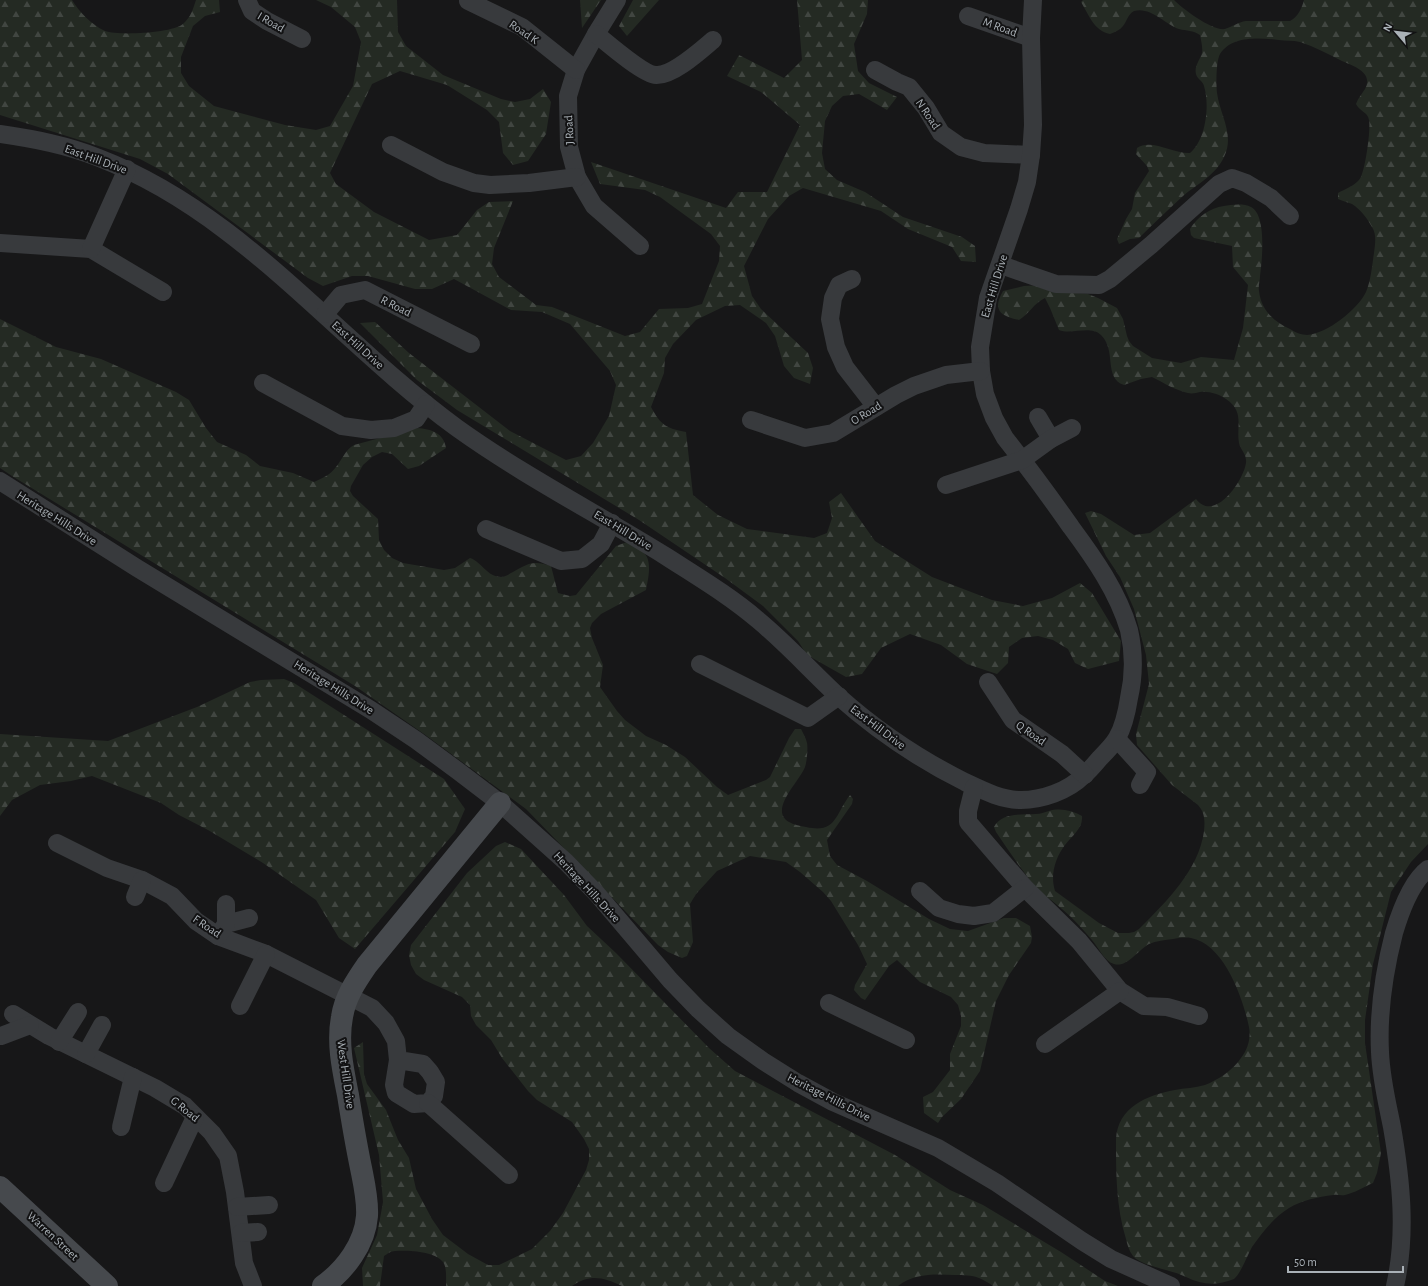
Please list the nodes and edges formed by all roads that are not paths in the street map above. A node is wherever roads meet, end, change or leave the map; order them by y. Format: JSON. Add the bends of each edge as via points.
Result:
{"nodes":[{"id":1,"x":247,"y":0,"type":"edge"},
{"id":2,"x":617,"y":0,"type":"edge"},
{"id":3,"x":1033,"y":0,"type":"edge"},
{"id":4,"x":468,"y":1,"type":"dead end"},
{"id":5,"x":968,"y":16,"type":"dead end"},
{"id":6,"x":596,"y":34,"type":"junction"},
{"id":7,"x":1031,"y":38,"type":"junction"},
{"id":8,"x":302,"y":39,"type":"dead end"},
{"id":9,"x":713,"y":40,"type":"dead end"},
{"id":10,"x":576,"y":70,"type":"junction"},
{"id":11,"x":875,"y":70,"type":"dead end"},
{"id":12,"x":0,"y":134,"type":"edge"},
{"id":13,"x":391,"y":145,"type":"dead end"},
{"id":14,"x":1031,"y":155,"type":"junction"},
{"id":15,"x":127,"y":169,"type":"junction"},
{"id":16,"x":577,"y":177,"type":"junction"},
{"id":17,"x":1290,"y":216,"type":"dead end"},
{"id":18,"x":0,"y":243,"type":"edge"},
{"id":19,"x":640,"y":246,"type":"dead end"},
{"id":20,"x":90,"y":249,"type":"junction"},
{"id":21,"x":1001,"y":265,"type":"junction"},
{"id":22,"x":852,"y":279,"type":"dead end"},
{"id":23,"x":163,"y":292,"type":"dead end"},
{"id":24,"x":324,"y":314,"type":"junction"},
{"id":25,"x":471,"y":344,"type":"dead end"},
{"id":26,"x":981,"y":371,"type":"junction"},
{"id":27,"x":263,"y":383,"type":"dead end"},
{"id":28,"x":426,"y":404,"type":"junction"},
{"id":29,"x":876,"y":407,"type":"junction"},
{"id":30,"x":1038,"y":417,"type":"dead end"},
{"id":31,"x":751,"y":420,"type":"dead end"},
{"id":32,"x":1072,"y":428,"type":"dead end"},
{"id":33,"x":1051,"y":439,"type":"junction"},
{"id":34,"x":1022,"y":460,"type":"junction"},
{"id":35,"x":0,"y":481,"type":"edge"},
{"id":36,"x":946,"y":485,"type":"dead end"},
{"id":37,"x":612,"y":523,"type":"junction"},
{"id":38,"x":486,"y":529,"type":"dead end"},
{"id":39,"x":700,"y":664,"type":"dead end"},
{"id":40,"x":988,"y":682,"type":"dead end"},
{"id":41,"x":839,"y":696,"type":"junction"},
{"id":42,"x":1117,"y":739,"type":"junction"},
{"id":43,"x":1085,"y":775,"type":"junction"},
{"id":44,"x":1140,"y":785,"type":"dead end"},
{"id":45,"x":974,"y":787,"type":"junction"},
{"id":46,"x":500,"y":804,"type":"junction"},
{"id":47,"x":69,"y":843,"type":"dead end"},
{"id":48,"x":1428,"y":869,"type":"edge"},
{"id":49,"x":142,"y":880,"type":"junction"},
{"id":50,"x":1025,"y":888,"type":"junction"},
{"id":51,"x":920,"y":891,"type":"dead end"},
{"id":52,"x":135,"y":897,"type":"dead end"},
{"id":53,"x":226,"y":904,"type":"dead end"},
{"id":54,"x":249,"y":918,"type":"dead end"},
{"id":55,"x":222,"y":930,"type":"junction"},
{"id":56,"x":266,"y":954,"type":"junction"},
{"id":57,"x":1120,"y":991,"type":"junction"},
{"id":58,"x":348,"y":996,"type":"junction"},
{"id":59,"x":828,"y":1003,"type":"dead end"},
{"id":60,"x":240,"y":1006,"type":"dead end"},
{"id":61,"x":78,"y":1012,"type":"dead end"},
{"id":62,"x":13,"y":1014,"type":"dead end"},
{"id":63,"x":1199,"y":1016,"type":"dead end"},
{"id":64,"x":30,"y":1024,"type":"junction"},
{"id":65,"x":102,"y":1025,"type":"dead end"},
{"id":66,"x":1,"y":1036,"type":"edge"},
{"id":67,"x":906,"y":1040,"type":"dead end"},
{"id":68,"x":59,"y":1042,"type":"junction"},
{"id":69,"x":1045,"y":1044,"type":"dead end"},
{"id":70,"x":86,"y":1054,"type":"junction"},
{"id":71,"x":398,"y":1060,"type":"junction"},
{"id":72,"x":133,"y":1077,"type":"junction"},
{"id":73,"x":428,"y":1103,"type":"junction"},
{"id":74,"x":195,"y":1116,"type":"junction"},
{"id":75,"x":121,"y":1127,"type":"dead end"},
{"id":76,"x":509,"y":1175,"type":"dead end"},
{"id":77,"x":164,"y":1183,"type":"dead end"},
{"id":78,"x":0,"y":1187,"type":"edge"},
{"id":79,"x":269,"y":1206,"type":"dead end"},
{"id":80,"x":237,"y":1207,"type":"junction"},
{"id":81,"x":325,"y":1285,"type":"edge"},
{"id":82,"x":107,"y":1286,"type":"edge"},
{"id":83,"x":252,"y":1286,"type":"edge"},
{"id":84,"x":1171,"y":1286,"type":"edge"},
{"id":85,"x":1395,"y":1286,"type":"edge"}],
"edges":[{"from":1,"to":8,"type":"street","name":"I Road","via":[[252,10],[267,21]]},
{"from":2,"to":6,"type":"street","name":"J Road"},
{"from":3,"to":7,"type":"street","name":"East Hill Drive"},
{"from":4,"to":10,"type":"street","name":"Road K","via":[[522,27]]},
{"from":5,"to":7,"type":"street","name":"M Road"},
{"from":6,"to":9,"type":"street","via":[[644,71],[656,75],[670,72],[688,61]]},
{"from":6,"to":10,"type":"street","name":"J Road"},
{"from":7,"to":14,"type":"street","name":"East Hill Drive"},
{"from":10,"to":16,"type":"street","name":"J Road","via":[[568,103],[569,147]]},
{"from":11,"to":14,"type":"street","name":"N Road","via":[[909,87],[941,133],[960,147],[984,153]]},
{"from":12,"to":15,"type":"street","name":"East Hill Drive","via":[[64,146]]},
{"from":13,"to":16,"type":"street","via":[[443,172],[474,183],[529,183]]},
{"from":14,"to":21,"type":"street","name":"East Hill Drive","via":[[1027,182]]},
{"from":15,"to":20,"type":"street"},
{"from":15,"to":24,"type":"street","name":"East Hill Drive","via":[[167,191],[231,234]]},
{"from":16,"to":19,"type":"street","name":"J Road","via":[[594,206]]},
{"from":17,"to":21,"type":"street","via":[[1271,198],[1232,178],[1219,184],[1151,245],[1099,285],[1056,284]]},
{"from":18,"to":20,"type":"street"},
{"from":20,"to":23,"type":"street"},
{"from":21,"to":26,"type":"street","name":"East Hill Drive","via":[[988,298],[983,323]]},
{"from":22,"to":29,"type":"street","via":[[839,285],[833,298],[830,318],[836,347],[845,367]]},
{"from":24,"to":25,"type":"street","name":"R Road","via":[[341,294],[365,290]]},
{"from":24,"to":28,"type":"street","name":"East Hill Drive"},
{"from":26,"to":29,"type":"street","name":"O Road","via":[[946,375],[914,386]]},
{"from":26,"to":34,"type":"street","name":"East Hill Drive","via":[[994,418]]},
{"from":27,"to":28,"type":"street","via":[[342,426],[371,430],[394,428],[416,419]]},
{"from":28,"to":37,"type":"street","name":"East Hill Drive","via":[[526,473]]},
{"from":29,"to":31,"type":"street","name":"O Road","via":[[833,433],[805,438]]},
{"from":30,"to":33,"type":"street"},
{"from":32,"to":33,"type":"street"},
{"from":33,"to":34,"type":"street"},
{"from":34,"to":36,"type":"street"},
{"from":34,"to":42,"type":"street","name":"East Hill Drive","via":[[1094,559],[1122,610],[1130,634],[1133,659],[1132,686],[1126,715]]},
{"from":35,"to":46,"type":"street","name":"Heritage Hills Drive","via":[[169,588],[371,710],[416,740]]},
{"from":37,"to":38,"type":"street","via":[[601,544],[582,559],[561,561]]},
{"from":37,"to":41,"type":"street","name":"East Hill Drive","via":[[693,573],[757,619]]},
{"from":39,"to":41,"type":"street","via":[[808,718]]},
{"from":40,"to":43,"type":"street","name":"Q Road","via":[[1013,720],[1062,754]]},
{"from":41,"to":45,"type":"street","name":"East Hill Drive","via":[[890,737]]},
{"from":42,"to":43,"type":"street","name":"East Hill Drive"},
{"from":42,"to":44,"type":"street","via":[[1147,772]]},
{"from":43,"to":45,"type":"street","name":"East Hill Drive","via":[[1058,792],[1038,799],[1017,800]]},
{"from":45,"to":50,"type":"street","via":[[968,822]]},
{"from":46,"to":58,"type":"street","name":"West Hill Drive","via":[[367,965]]},
{"from":46,"to":84,"type":"street","name":"Heritage Hills Drive","via":[[566,862],[597,894],[670,980],[728,1036],[798,1083],[834,1102],[944,1151],[1111,1259]]},
{"from":47,"to":49,"type":"street","name":"F Road","via":[[103,873]]},
{"from":48,"to":85,"type":"street","via":[[1410,893],[1398,919],[1384,979],[1379,1022],[1383,1080],[1401,1202],[1400,1264]]},
{"from":49,"to":52,"type":"street"},
{"from":49,"to":55,"type":"street","name":"F Road","via":[[172,896],[196,921]]},
{"from":50,"to":51,"type":"street","via":[[993,913],[974,916],[939,908]]},
{"from":50,"to":57,"type":"street","via":[[1079,941]]},
{"from":53,"to":55,"type":"street"},
{"from":54,"to":55,"type":"street"},
{"from":55,"to":56,"type":"street","name":"F Road"},
{"from":56,"to":58,"type":"street","name":"F Road","via":[[297,962]]},
{"from":56,"to":60,"type":"street"},
{"from":57,"to":63,"type":"street","via":[[1144,1006],[1167,1007]]},
{"from":57,"to":69,"type":"street"},
{"from":58,"to":71,"type":"street","name":"F Road","via":[[372,1008],[386,1023],[396,1041]]},
{"from":58,"to":81,"type":"street","name":"West Hill Drive","via":[[342,1016],[341,1058],[367,1216],[363,1235],[353,1254],[341,1271]]},
{"from":59,"to":67,"type":"street"},
{"from":61,"to":68,"type":"street"},
{"from":62,"to":64,"type":"street","name":"G Road"},
{"from":64,"to":66,"type":"street"},
{"from":64,"to":68,"type":"street","name":"G Road"},
{"from":65,"to":70,"type":"street"},
{"from":68,"to":70,"type":"street","name":"G Road"},
{"from":70,"to":72,"type":"street","name":"G Road"},
{"from":71,"to":73,"type":"street","via":[[394,1084],[396,1093],[414,1104]]},
{"from":71,"to":73,"type":"street","via":[[423,1064],[430,1072],[436,1082],[434,1096]]},
{"from":72,"to":74,"type":"street","name":"G Road","via":[[185,1106]]},
{"from":72,"to":75,"type":"street"},
{"from":73,"to":76,"type":"street"},
{"from":74,"to":77,"type":"street"},
{"from":74,"to":80,"type":"street","name":"G Road","via":[[212,1133],[228,1156]]},
{"from":78,"to":82,"type":"street","name":"Warren Street"},
{"from":79,"to":80,"type":"street"},
{"from":80,"to":83,"type":"street","name":"G Road","via":[[249,1232],[244,1263]]}]}
